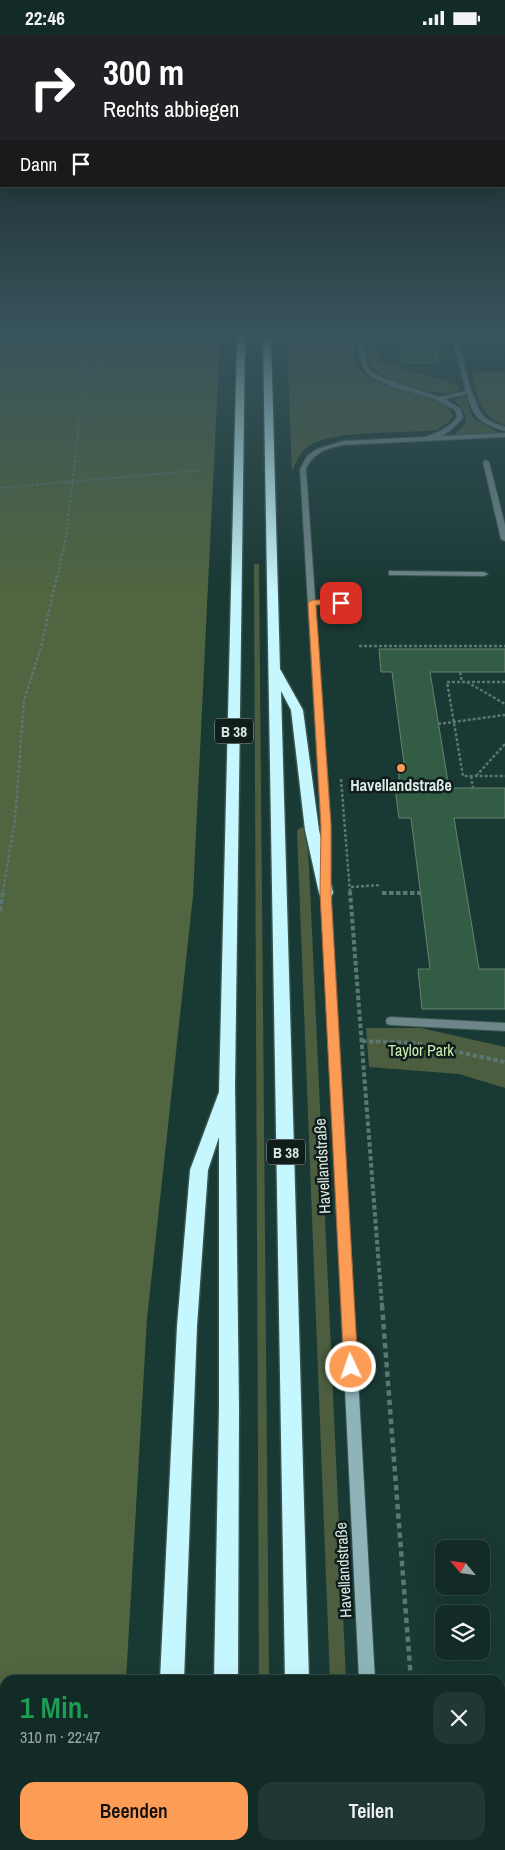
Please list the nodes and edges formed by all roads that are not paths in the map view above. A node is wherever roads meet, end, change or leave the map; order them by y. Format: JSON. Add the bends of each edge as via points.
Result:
{"nodes":[{"id":1,"x":239,"y":423,"type":"edge"},
{"id":2,"x":269,"y":423,"type":"edge"},
{"id":3,"x":456,"y":423,"type":"edge"},
{"id":4,"x":490,"y":423,"type":"edge"},
{"id":5,"x":505,"y":429,"type":"edge"},
{"id":6,"x":505,"y":435,"type":"edge"},
{"id":7,"x":426,"y":439,"type":"junction"},
{"id":8,"x":486,"y":462,"type":"dead end"},
{"id":9,"x":505,"y":539,"type":"edge"},
{"id":10,"x":392,"y":573,"type":"dead end"},
{"id":11,"x":484,"y":573,"type":"dead end"},
{"id":12,"x":355,"y":602,"type":"dead end"},
{"id":13,"x":312,"y":603,"type":"junction"},
{"id":14,"x":276,"y":669,"type":"junction"},
{"id":15,"x":326,"y":893,"type":"junction"},
{"id":16,"x":391,"y":1021,"type":"dead end"},
{"id":17,"x":505,"y":1027,"type":"edge"},
{"id":18,"x":227,"y":1086,"type":"junction"},
{"id":19,"x":172,"y":1675,"type":"edge"},
{"id":20,"x":226,"y":1675,"type":"edge"},
{"id":21,"x":297,"y":1675,"type":"edge"},
{"id":22,"x":367,"y":1675,"type":"edge"}],
"edges":[{"from":1,"to":18,"type":"highway","number":"B 38"},
{"from":2,"to":14,"type":"highway","number":"B 38"},
{"from":3,"to":7,"type":"street"},
{"from":4,"to":5,"type":"street"},
{"from":6,"to":7,"type":"street"},
{"from":7,"to":13,"type":"street","name":"Havellandstraße","via":[[343,443],[322,449],[306,461]]},
{"from":8,"to":9,"type":"street"},
{"from":10,"to":11,"type":"street"},
{"from":12,"to":13,"type":"street"},
{"from":13,"to":15,"type":"street","name":"Havellandstraße","via":[[326,826]]},
{"from":14,"to":15,"type":"highway","via":[[296,710],[312,830]]},
{"from":14,"to":21,"type":"highway","number":"B 38"},
{"from":15,"to":22,"type":"main road","name":"Havellandstraße"},
{"from":16,"to":17,"type":"street"},
{"from":18,"to":19,"type":"highway","via":[[199,1170],[187,1326]]},
{"from":18,"to":20,"type":"highway","number":"B 38","via":[[229,1418]]}]}
